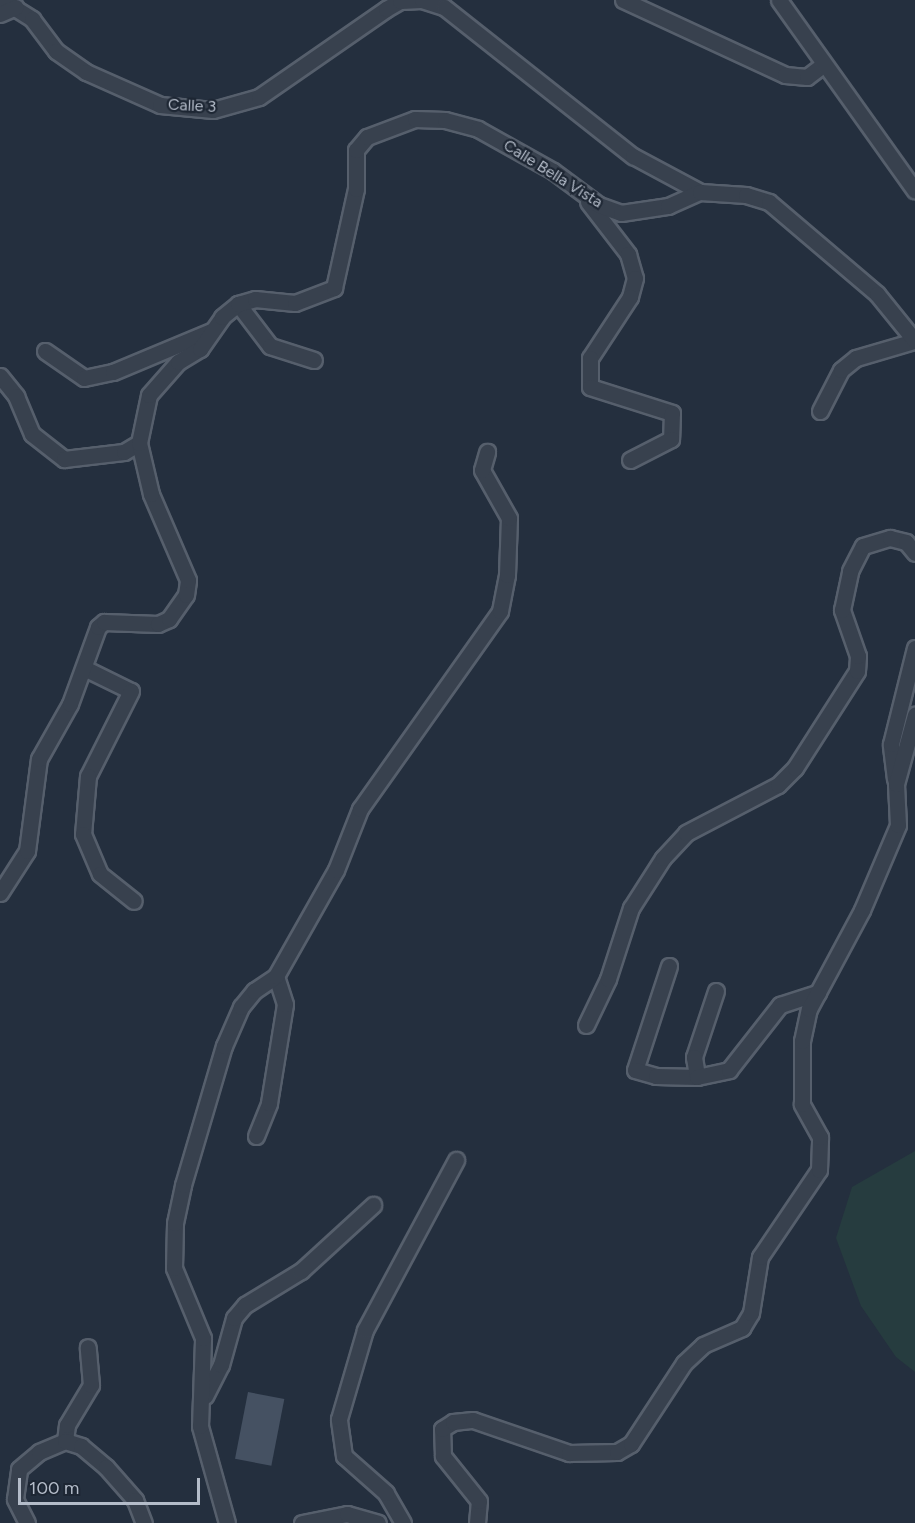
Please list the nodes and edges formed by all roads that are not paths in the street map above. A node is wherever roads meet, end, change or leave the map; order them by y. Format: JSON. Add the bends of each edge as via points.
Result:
{"nodes":[{"id":1,"x":2,"y":0,"type":"edge"},
{"id":2,"x":422,"y":0,"type":"edge"},
{"id":3,"x":622,"y":0,"type":"edge"},
{"id":4,"x":781,"y":0,"type":"edge"},
{"id":5,"x":16,"y":7,"type":"junction"},
{"id":6,"x":0,"y":14,"type":"edge"},
{"id":7,"x":824,"y":64,"type":"junction"},
{"id":8,"x":578,"y":189,"type":"junction"},
{"id":9,"x":915,"y":191,"type":"edge"},
{"id":10,"x":694,"y":194,"type":"junction"},
{"id":11,"x":238,"y":304,"type":"junction"},
{"id":12,"x":211,"y":332,"type":"junction"},
{"id":13,"x":915,"y":341,"type":"edge"},
{"id":14,"x":45,"y":351,"type":"dead end"},
{"id":15,"x":314,"y":360,"type":"dead end"},
{"id":16,"x":0,"y":376,"type":"edge"},
{"id":17,"x":820,"y":411,"type":"dead end"},
{"id":18,"x":139,"y":443,"type":"junction"},
{"id":19,"x":487,"y":452,"type":"dead end"},
{"id":20,"x":630,"y":460,"type":"dead end"},
{"id":21,"x":915,"y":553,"type":"edge"},
{"id":22,"x":915,"y":648,"type":"edge"},
{"id":23,"x":84,"y":668,"type":"junction"},
{"id":24,"x":915,"y":715,"type":"edge"},
{"id":25,"x":896,"y":784,"type":"junction"},
{"id":26,"x":0,"y":893,"type":"edge"},
{"id":27,"x":134,"y":901,"type":"dead end"},
{"id":28,"x":669,"y":966,"type":"dead end"},
{"id":29,"x":276,"y":976,"type":"junction"},
{"id":30,"x":716,"y":991,"type":"dead end"},
{"id":31,"x":818,"y":993,"type":"junction"},
{"id":32,"x":586,"y":1025,"type":"dead end"},
{"id":33,"x":697,"y":1077,"type":"junction"},
{"id":34,"x":256,"y":1136,"type":"dead end"},
{"id":35,"x":456,"y":1160,"type":"dead end"},
{"id":36,"x":373,"y":1205,"type":"dead end"},
{"id":37,"x":88,"y":1347,"type":"dead end"},
{"id":38,"x":202,"y":1401,"type":"junction"},
{"id":39,"x":65,"y":1441,"type":"junction"},
{"id":40,"x":27,"y":1523,"type":"edge"},
{"id":41,"x":144,"y":1523,"type":"edge"},
{"id":42,"x":227,"y":1523,"type":"edge"},
{"id":43,"x":302,"y":1523,"type":"edge"},
{"id":44,"x":378,"y":1523,"type":"edge"},
{"id":45,"x":403,"y":1523,"type":"edge"},
{"id":46,"x":477,"y":1523,"type":"edge"}],
"edges":[{"from":1,"to":5,"type":"street","name":"Calle 3"},
{"from":2,"to":5,"type":"street","name":"Calle 3","via":[[400,1],[386,9],[259,97],[213,110],[160,105],[86,72],[56,51],[32,19]]},
{"from":2,"to":10,"type":"street","name":"Calle 3","via":[[444,7],[633,156]]},
{"from":3,"to":7,"type":"street","via":[[785,75],[807,77]]},
{"from":4,"to":7,"type":"street"},
{"from":5,"to":6,"type":"street"},
{"from":7,"to":9,"type":"street"},
{"from":8,"to":10,"type":"street","name":"Calle Bella Vista","via":[[621,213],[643,212]]},
{"from":8,"to":11,"type":"street","name":"Calle Bella Vista","via":[[478,129],[445,120],[415,119],[388,125],[367,137],[356,150],[357,189],[334,288],[295,303],[255,299]]},
{"from":8,"to":20,"type":"street","via":[[628,254],[635,279],[630,297],[590,358],[590,387],[672,413],[671,439]]},
{"from":10,"to":13,"type":"street","via":[[746,195],[769,202],[876,294]]},
{"from":11,"to":12,"type":"street"},
{"from":11,"to":15,"type":"street","via":[[270,346]]},
{"from":12,"to":14,"type":"street","via":[[113,372],[84,378]]},
{"from":12,"to":18,"type":"street","via":[[200,349],[178,362],[149,395]]},
{"from":13,"to":17,"type":"street","via":[[856,358],[841,370]]},
{"from":16,"to":18,"type":"street","via":[[16,396],[32,434],[64,459],[104,456]]},
{"from":18,"to":23,"type":"street","via":[[151,495],[188,580],[186,595],[170,619],[158,624],[104,622]]},
{"from":19,"to":29,"type":"street","via":[[482,470],[509,518],[507,574],[500,612],[360,809],[336,870]]},
{"from":21,"to":32,"type":"street","via":[[906,542],[890,538],[863,546],[850,571],[842,610],[858,656],[857,671],[795,768],[778,785],[686,833],[663,858],[631,908],[608,979]]},
{"from":22,"to":25,"type":"street","via":[[891,744]]},
{"from":23,"to":26,"type":"street","via":[[39,759],[27,851]]},
{"from":23,"to":27,"type":"street","via":[[131,691],[88,776],[83,834],[100,874]]},
{"from":24,"to":25,"type":"street"},
{"from":25,"to":31,"type":"street","via":[[898,825],[862,910]]},
{"from":28,"to":33,"type":"street","via":[[635,1070],[656,1076]]},
{"from":29,"to":34,"type":"street","via":[[285,1004],[269,1103]]},
{"from":29,"to":38,"type":"street","via":[[254,991],[232,1024],[175,1223],[174,1268],[203,1338]]},
{"from":30,"to":33,"type":"street","via":[[694,1057]]},
{"from":31,"to":33,"type":"street","via":[[780,1005],[729,1070]]},
{"from":31,"to":46,"type":"street","via":[[802,1041],[802,1104],[820,1137],[819,1170],[760,1257],[751,1313],[742,1328],[703,1345],[684,1363],[631,1443],[617,1452],[569,1453],[473,1420],[453,1422],[442,1429],[443,1456],[478,1501]]},
{"from":35,"to":45,"type":"street","via":[[370,1320],[339,1419],[345,1456],[386,1493]]},
{"from":36,"to":38,"type":"street","via":[[301,1271],[245,1305],[234,1318],[221,1365]]},
{"from":37,"to":39,"type":"street","via":[[91,1385],[67,1425]]},
{"from":38,"to":42,"type":"street","via":[[200,1426]]},
{"from":39,"to":40,"type":"street","via":[[39,1452],[19,1469],[15,1499]]},
{"from":39,"to":41,"type":"street","via":[[81,1446],[106,1467],[135,1500]]},
{"from":43,"to":44,"type":"street","via":[[347,1514]]}]}
